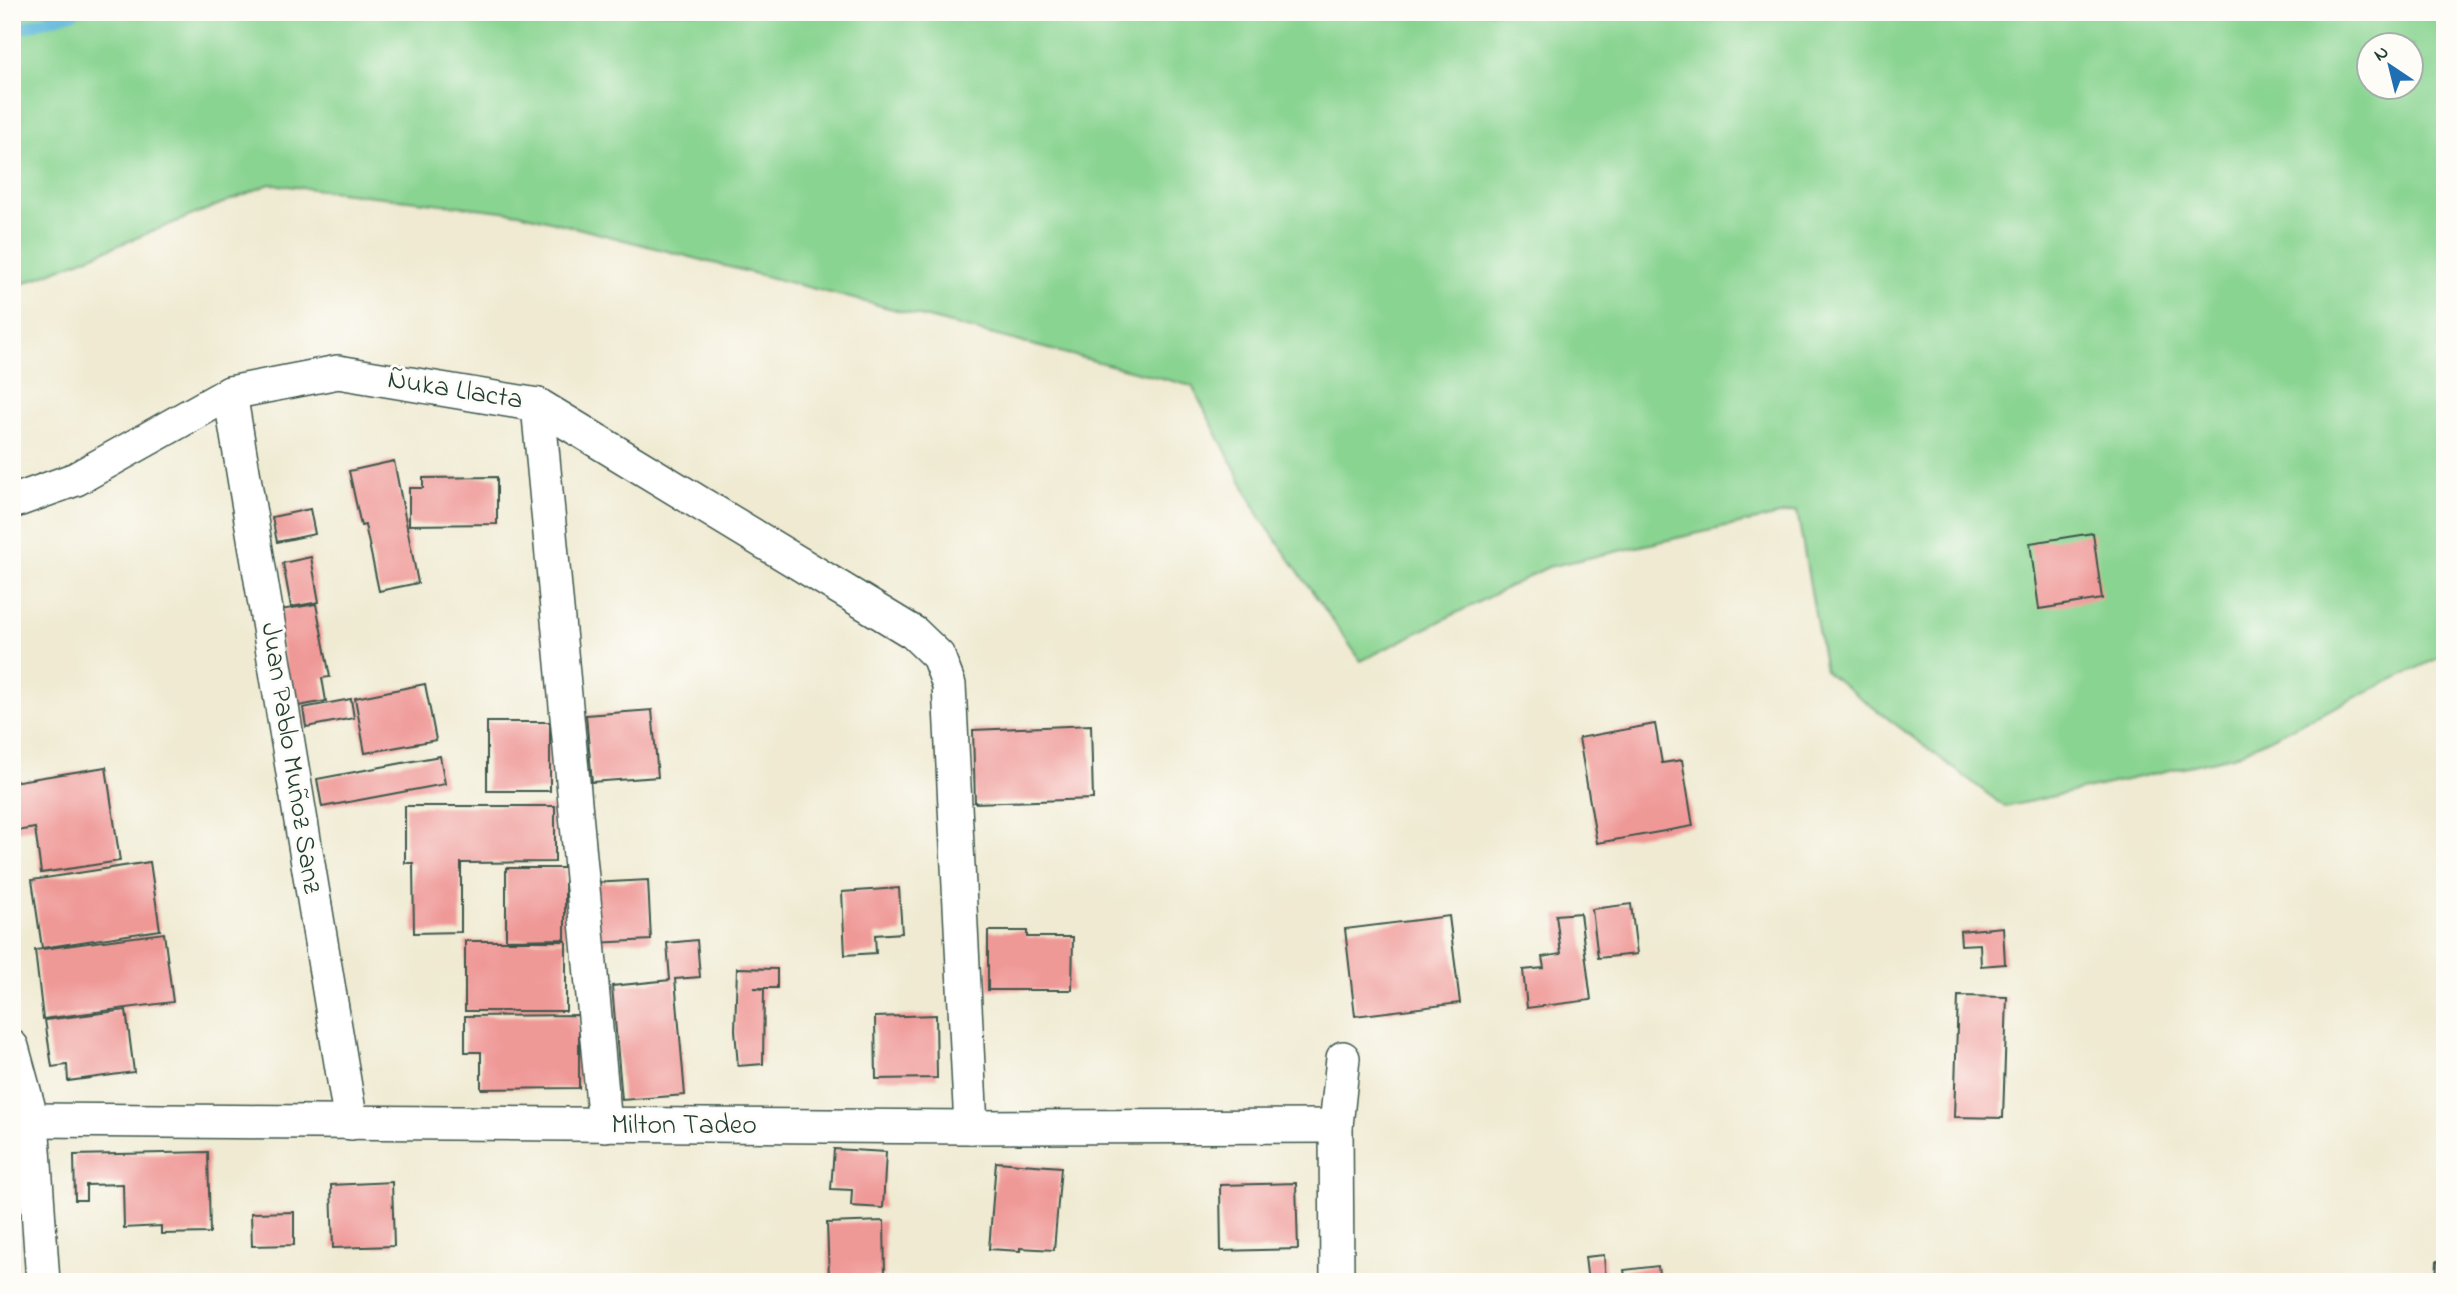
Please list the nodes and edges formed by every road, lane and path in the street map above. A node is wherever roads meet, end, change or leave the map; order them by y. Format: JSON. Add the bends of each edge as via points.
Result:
{"nodes":[{"id":1,"x":230,"y":393,"type":"junction"},
{"id":2,"x":538,"y":405,"type":"junction"},
{"id":3,"x":12,"y":502,"type":"edge"},
{"id":4,"x":12,"y":1047,"type":"edge"},
{"id":5,"x":1343,"y":1058,"type":"dead end"},
{"id":6,"x":32,"y":1120,"type":"junction"},
{"id":7,"x":351,"y":1123,"type":"junction"},
{"id":8,"x":605,"y":1125,"type":"junction"},
{"id":9,"x":1336,"y":1126,"type":"junction"},
{"id":10,"x":971,"y":1128,"type":"junction"},
{"id":11,"x":43,"y":1282,"type":"edge"},
{"id":12,"x":1337,"y":1282,"type":"edge"}],
"edges":[{"from":1,"to":2,"type":"street","name":"Ñuka Llacta","via":[[338,372]]},
{"from":1,"to":3,"type":"street","name":"Ñuka Llacta","via":[[76,479]]},
{"from":1,"to":7,"type":"street","name":"Juan Pablo Muñoz Sanz"},
{"from":2,"to":8,"type":"street"},
{"from":2,"to":10,"type":"street","name":"Ñuka Llacta","via":[[914,633],[938,656],[949,685]]},
{"from":4,"to":6,"type":"street"},
{"from":5,"to":9,"type":"street"},
{"from":6,"to":7,"type":"street","name":"Milton Tadeo"},
{"from":6,"to":11,"type":"street"},
{"from":7,"to":8,"type":"street","name":"Milton Tadeo"},
{"from":8,"to":10,"type":"street","name":"Milton Tadeo"},
{"from":9,"to":10,"type":"street","name":"Milton Tadeo"},
{"from":9,"to":12,"type":"street"}]}
